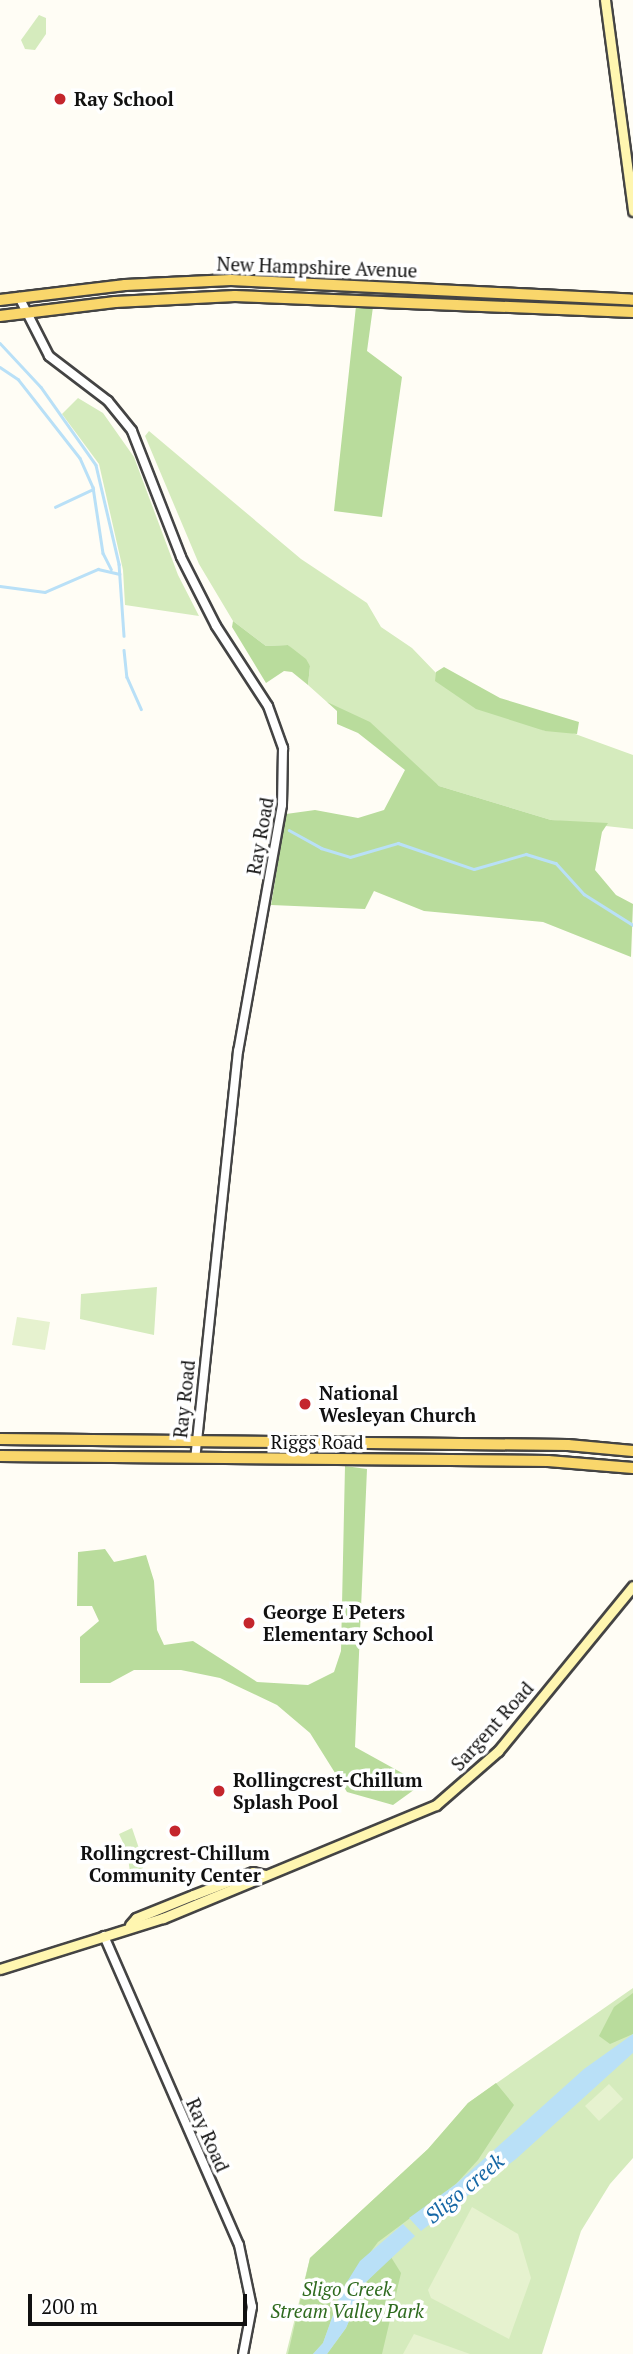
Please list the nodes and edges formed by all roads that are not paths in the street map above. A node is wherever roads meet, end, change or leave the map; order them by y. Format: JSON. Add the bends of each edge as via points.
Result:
{"nodes":[{"id":1,"x":605,"y":0,"type":"edge"},
{"id":2,"x":630,"y":177,"type":"junction"},
{"id":3,"x":633,"y":187,"type":"edge"},
{"id":4,"x":633,"y":211,"type":"edge"},
{"id":5,"x":19,"y":297,"type":"junction"},
{"id":6,"x":630,"y":298,"type":"edge"},
{"id":7,"x":0,"y":300,"type":"edge"},
{"id":8,"x":633,"y":312,"type":"edge"},
{"id":9,"x":23,"y":313,"type":"junction"},
{"id":10,"x":0,"y":316,"type":"edge"},
{"id":11,"x":0,"y":1439,"type":"edge"},
{"id":12,"x":195,"y":1441,"type":"junction"},
{"id":13,"x":633,"y":1451,"type":"edge"},
{"id":14,"x":0,"y":1456,"type":"edge"},
{"id":15,"x":195,"y":1458,"type":"junction"},
{"id":16,"x":633,"y":1468,"type":"edge"},
{"id":17,"x":633,"y":1586,"type":"edge"},
{"id":18,"x":104,"y":1936,"type":"junction"},
{"id":19,"x":0,"y":1969,"type":"edge"},
{"id":20,"x":243,"y":2354,"type":"edge"}],
"edges":[{"from":1,"to":2,"type":"main road"},
{"from":2,"to":3,"type":"main road"},
{"from":2,"to":4,"type":"main road"},
{"from":5,"to":6,"type":"main road","name":"New Hampshire Avenue","via":[[231,280]]},
{"from":5,"to":7,"type":"main road","name":"New Hampshire Avenue"},
{"from":5,"to":9,"type":"street","name":"Ray Road"},
{"from":8,"to":9,"type":"main road","name":"New Hampshire Avenue","via":[[235,296]]},
{"from":9,"to":10,"type":"main road","name":"New Hampshire Avenue"},
{"from":9,"to":12,"type":"street","name":"Ray Road","via":[[49,356],[108,401],[132,430],[183,561],[216,626],[268,706],[283,748],[282,805],[238,1051]]},
{"from":11,"to":12,"type":"main road","name":"Riggs Road"},
{"from":12,"to":13,"type":"main road","name":"Riggs Road","via":[[568,1445]]},
{"from":12,"to":15,"type":"street","name":"Ray Road"},
{"from":14,"to":15,"type":"main road","name":"Riggs Road"},
{"from":15,"to":16,"type":"main road","name":"Riggs Road","via":[[548,1461]]},
{"from":17,"to":18,"type":"main road","name":"Sargent Road","via":[[498,1751],[451,1795],[402,1822],[265,1875],[253,1872],[136,1918],[130,1926]]},
{"from":18,"to":19,"type":"main road","name":"Sargent Road"},
{"from":18,"to":20,"type":"street","name":"Ray Road","via":[[239,2245],[252,2307]]}]}
